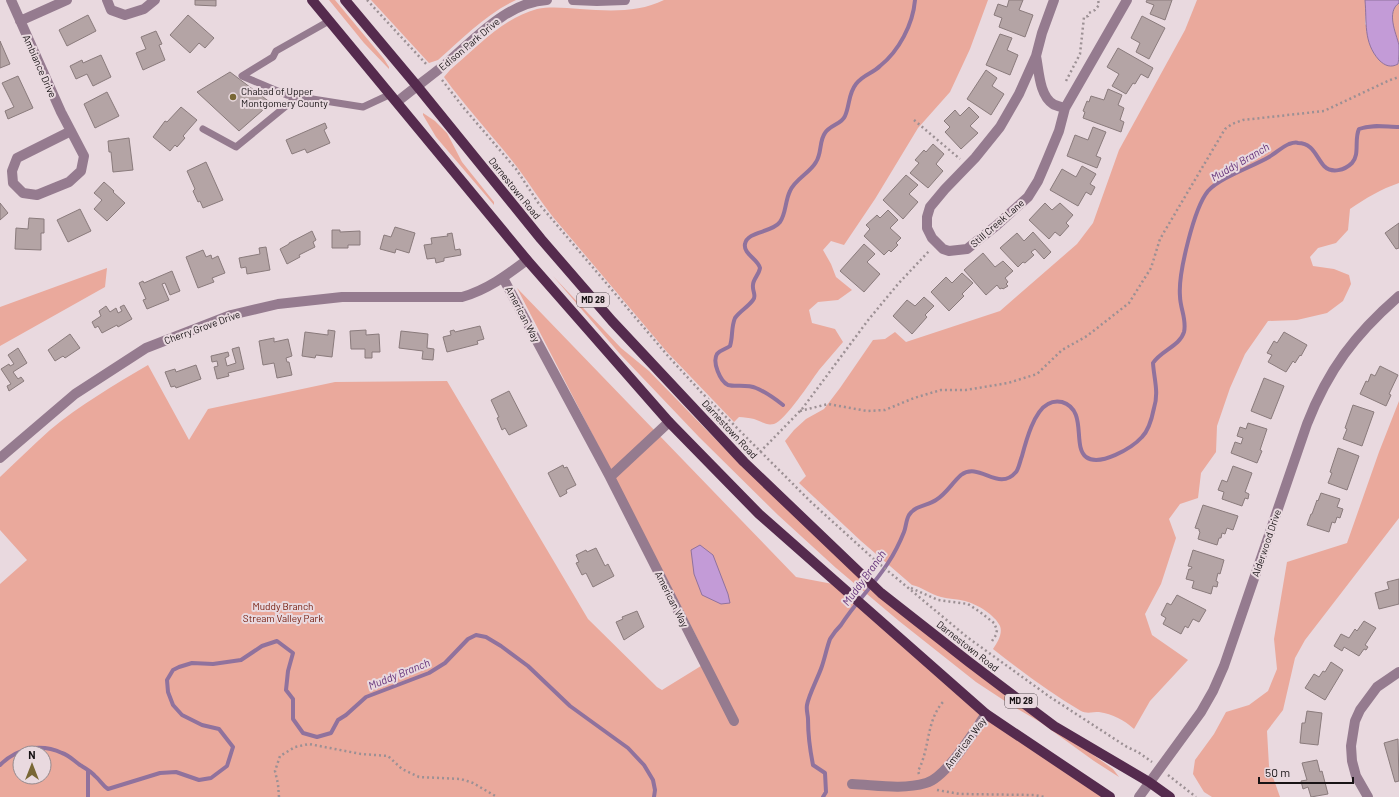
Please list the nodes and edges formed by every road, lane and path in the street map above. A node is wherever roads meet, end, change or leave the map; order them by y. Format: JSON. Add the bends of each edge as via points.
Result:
{"nodes":[{"id":1,"x":11,"y":0,"type":"edge"},
{"id":2,"x":67,"y":0,"type":"edge"},
{"id":3,"x":107,"y":0,"type":"edge"},
{"id":4,"x":155,"y":0,"type":"edge"},
{"id":5,"x":312,"y":0,"type":"edge"},
{"id":6,"x":345,"y":0,"type":"edge"},
{"id":7,"x":368,"y":0,"type":"edge"},
{"id":8,"x":547,"y":0,"type":"edge"},
{"id":9,"x":573,"y":0,"type":"edge"},
{"id":10,"x":625,"y":0,"type":"edge"},
{"id":11,"x":1054,"y":0,"type":"edge"},
{"id":12,"x":1098,"y":0,"type":"edge"},
{"id":13,"x":1127,"y":0,"type":"edge"},
{"id":14,"x":20,"y":21,"type":"junction"},
{"id":15,"x":329,"y":21,"type":"junction"},
{"id":16,"x":1036,"y":56,"type":"junction"},
{"id":17,"x":435,"y":72,"type":"junction"},
{"id":18,"x":1399,"y":77,"type":"edge"},
{"id":19,"x":1066,"y":83,"type":"dead end"},
{"id":20,"x":417,"y":86,"type":"junction"},
{"id":21,"x":297,"y":97,"type":"junction"},
{"id":22,"x":394,"y":98,"type":"junction"},
{"id":23,"x":1065,"y":108,"type":"junction"},
{"id":24,"x":914,"y":120,"type":"dead end"},
{"id":25,"x":71,"y":130,"type":"junction"},
{"id":26,"x":203,"y":130,"type":"dead end"},
{"id":27,"x":968,"y":165,"type":"junction"},
{"id":28,"x":936,"y":244,"type":"junction"},
{"id":29,"x":527,"y":260,"type":"junction"},
{"id":30,"x":503,"y":278,"type":"junction"},
{"id":31,"x":1399,"y":296,"type":"edge"},
{"id":32,"x":800,"y":411,"type":"junction"},
{"id":33,"x":669,"y":422,"type":"junction"},
{"id":34,"x":759,"y":450,"type":"junction"},
{"id":35,"x":0,"y":458,"type":"edge"},
{"id":36,"x":610,"y":477,"type":"junction"},
{"id":37,"x":907,"y":587,"type":"junction"},
{"id":38,"x":992,"y":641,"type":"dead end"},
{"id":39,"x":1399,"y":672,"type":"edge"},
{"id":40,"x":943,"y":702,"type":"dead end"},
{"id":41,"x":986,"y":714,"type":"junction"},
{"id":42,"x":734,"y":721,"type":"dead end"},
{"id":43,"x":1159,"y":768,"type":"junction"},
{"id":44,"x":1149,"y":782,"type":"junction"},
{"id":45,"x":927,"y":783,"type":"junction"},
{"id":46,"x":852,"y":784,"type":"dead end"},
{"id":47,"x":279,"y":797,"type":"edge"},
{"id":48,"x":497,"y":797,"type":"edge"},
{"id":49,"x":1046,"y":797,"type":"edge"},
{"id":50,"x":1110,"y":797,"type":"edge"},
{"id":51,"x":1139,"y":797,"type":"edge"},
{"id":52,"x":1170,"y":797,"type":"edge"},
{"id":53,"x":1196,"y":797,"type":"edge"},
{"id":54,"x":1368,"y":797,"type":"edge"}],
"edges":[{"from":1,"to":14,"type":"street","name":"Ambiance Drive"},
{"from":2,"to":14,"type":"street"},
{"from":3,"to":4,"type":"street","via":[[111,10],[124,14],[144,9]]},
{"from":5,"to":15,"type":"main road","number":"MD 28"},
{"from":6,"to":20,"type":"main road","name":"Darnestown Road","number":"MD 28"},
{"from":7,"to":17,"type":"path"},
{"from":8,"to":17,"type":"street","name":"Edison Park Drive","via":[[522,6],[502,17]]},
{"from":9,"to":10,"type":"street"},
{"from":11,"to":16,"type":"street"},
{"from":12,"to":19,"type":"path","via":[[1099,5],[1095,10],[1084,17],[1080,54]]},
{"from":13,"to":23,"type":"street","name":"Still Creek Lane"},
{"from":14,"to":25,"type":"street","name":"Ambiance Drive"},
{"from":15,"to":21,"type":"lane","via":[[276,50],[273,57],[242,76]]},
{"from":15,"to":22,"type":"main road","number":"MD 28"},
{"from":16,"to":23,"type":"street","via":[[1046,96],[1053,104]]},
{"from":16,"to":27,"type":"street","via":[[1019,94],[1000,127]]},
{"from":17,"to":20,"type":"street","name":"Edison Park Drive"},
{"from":17,"to":34,"type":"path","via":[[516,169],[550,218],[639,323],[697,388]]},
{"from":18,"to":32,"type":"path","via":[[1324,111],[1243,120],[1232,124],[1226,129],[1160,239],[1151,268],[1129,303],[1087,336],[1062,350],[1036,374],[1008,383],[966,390],[941,390],[886,410],[866,411],[828,404]]},
{"from":20,"to":22,"type":"street","name":"Edison Park Drive"},
{"from":20,"to":44,"type":"main road","name":"Darnestown Road","number":"MD 28","via":[[541,239],[612,321],[744,462],[865,578],[969,662],[1054,726]]},
{"from":21,"to":22,"type":"lane","via":[[363,107]]},
{"from":21,"to":26,"type":"lane","via":[[236,147]]},
{"from":22,"to":29,"type":"main road","number":"MD 28"},
{"from":23,"to":28,"type":"street","name":"Still Creek Lane","via":[[1047,160],[1028,196],[967,249],[949,250]]},
{"from":24,"to":27,"type":"path"},
{"from":25,"to":25,"type":"street","name":"Ambiance Drive","via":[[17,158],[12,171],[13,183],[23,193],[37,195],[69,182],[81,171],[84,156]]},
{"from":27,"to":28,"type":"street","via":[[930,207],[927,228]]},
{"from":28,"to":32,"type":"path","via":[[880,305]]},
{"from":29,"to":30,"type":"street","name":"Cherry Grove Drive"},
{"from":29,"to":33,"type":"main road","number":"MD 28"},
{"from":30,"to":35,"type":"street","name":"Cherry Grove Drive","via":[[476,294],[462,297],[342,297],[278,304],[231,315],[146,348],[75,394]]},
{"from":30,"to":36,"type":"street","name":"American Way"},
{"from":31,"to":43,"type":"street","name":"Alderwood Drive","via":[[1355,339],[1326,381],[1307,424],[1224,666],[1201,712]]},
{"from":32,"to":34,"type":"path"},
{"from":33,"to":36,"type":"street"},
{"from":33,"to":41,"type":"main road","number":"MD 28","via":[[759,514]]},
{"from":34,"to":37,"type":"path","via":[[811,502]]},
{"from":36,"to":42,"type":"street","name":"American Way"},
{"from":37,"to":38,"type":"path","via":[[938,600],[968,604],[994,623],[997,630]]},
{"from":37,"to":43,"type":"path","via":[[967,637],[1050,697]]},
{"from":39,"to":54,"type":"street","via":[[1377,686],[1354,721],[1352,761],[1356,776]]},
{"from":40,"to":45,"type":"path","via":[[932,719],[922,764],[918,771],[920,779]]},
{"from":41,"to":45,"type":"street","name":"American Way","via":[[941,775]]},
{"from":41,"to":50,"type":"main road","number":"MD 28"},
{"from":43,"to":44,"type":"street","name":"Alderwood Drive"},
{"from":43,"to":53,"type":"path"},
{"from":44,"to":51,"type":"street","name":"Alderwood Drive"},
{"from":44,"to":52,"type":"main road","name":"Darnestown Road","number":"MD 28"},
{"from":45,"to":46,"type":"street","name":"American Way","via":[[901,787]]},
{"from":45,"to":49,"type":"path","via":[[939,792]]},
{"from":47,"to":48,"type":"path","via":[[275,771],[280,756],[295,747],[308,744],[361,754],[388,756],[402,769],[419,777],[461,779]]}]}
